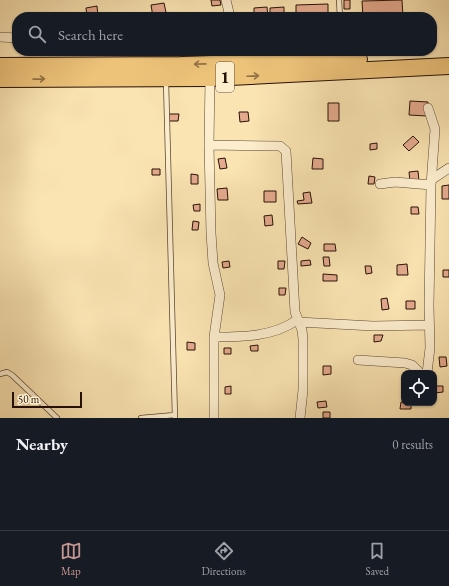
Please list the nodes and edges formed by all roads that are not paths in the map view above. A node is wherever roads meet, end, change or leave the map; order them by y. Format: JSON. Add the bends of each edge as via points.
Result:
{"nodes":[{"id":1,"x":226,"y":0,"type":"edge"},
{"id":2,"x":339,"y":0,"type":"edge"},
{"id":3,"x":229,"y":12,"type":"edge"},
{"id":4,"x":340,"y":12,"type":"edge"},
{"id":5,"x":0,"y":37,"type":"edge"},
{"id":6,"x":12,"y":38,"type":"edge"},
{"id":7,"x":437,"y":55,"type":"edge"},
{"id":8,"x":449,"y":55,"type":"edge"},
{"id":9,"x":413,"y":56,"type":"edge"},
{"id":10,"x":238,"y":57,"type":"edge"},
{"id":11,"x":0,"y":66,"type":"edge"},
{"id":12,"x":449,"y":66,"type":"edge"},
{"id":13,"x":166,"y":78,"type":"junction"},
{"id":14,"x":210,"y":78,"type":"junction"},
{"id":15,"x":0,"y":79,"type":"edge"},
{"id":16,"x":428,"y":108,"type":"dead end"},
{"id":17,"x":209,"y":145,"type":"junction"},
{"id":18,"x":449,"y":168,"type":"edge"},
{"id":19,"x":431,"y":182,"type":"junction"},
{"id":20,"x":380,"y":184,"type":"dead end"},
{"id":21,"x":298,"y":321,"type":"junction"},
{"id":22,"x":429,"y":325,"type":"junction"},
{"id":23,"x":214,"y":337,"type":"junction"},
{"id":24,"x":358,"y":360,"type":"dead end"},
{"id":25,"x":417,"y":370,"type":"edge"},
{"id":26,"x":426,"y":370,"type":"edge"},
{"id":27,"x":0,"y":374,"type":"edge"},
{"id":28,"x":175,"y":416,"type":"edge"},
{"id":29,"x":56,"y":418,"type":"edge"},
{"id":30,"x":140,"y":418,"type":"edge"},
{"id":31,"x":214,"y":418,"type":"edge"},
{"id":32,"x":300,"y":418,"type":"edge"}],
"edges":[{"from":1,"to":3,"type":"street"},
{"from":2,"to":4,"type":"lane"},
{"from":5,"to":6,"type":"street"},
{"from":7,"to":8,"type":"highway","number":"1"},
{"from":9,"to":10,"type":"highway","number":"1"},
{"from":10,"to":11,"type":"highway","number":"1","one_way":true},
{"from":14,"to":12,"type":"highway","number":"1","one_way":true},
{"from":13,"to":14,"type":"highway","number":"1"},
{"from":15,"to":13,"type":"highway","number":"1","one_way":true},
{"from":13,"to":28,"type":"lane"},
{"from":14,"to":17,"type":"street"},
{"from":16,"to":19,"type":"street","via":[[435,129]]},
{"from":17,"to":21,"type":"street","via":[[280,146],[286,151],[294,307]]},
{"from":17,"to":23,"type":"street","via":[[211,233],[220,295]]},
{"from":18,"to":19,"type":"street"},
{"from":19,"to":20,"type":"street"},
{"from":19,"to":22,"type":"street"},
{"from":21,"to":22,"type":"street","via":[[373,326]]},
{"from":21,"to":23,"type":"street","via":[[274,332]]},
{"from":21,"to":32,"type":"street","via":[[302,330],[304,369]]},
{"from":22,"to":26,"type":"street","via":[[430,348]]},
{"from":23,"to":31,"type":"street"},
{"from":24,"to":25,"type":"street","via":[[405,363]]},
{"from":27,"to":29,"type":"lane","via":[[7,372],[12,375]]},
{"from":28,"to":30,"type":"lane"}]}
